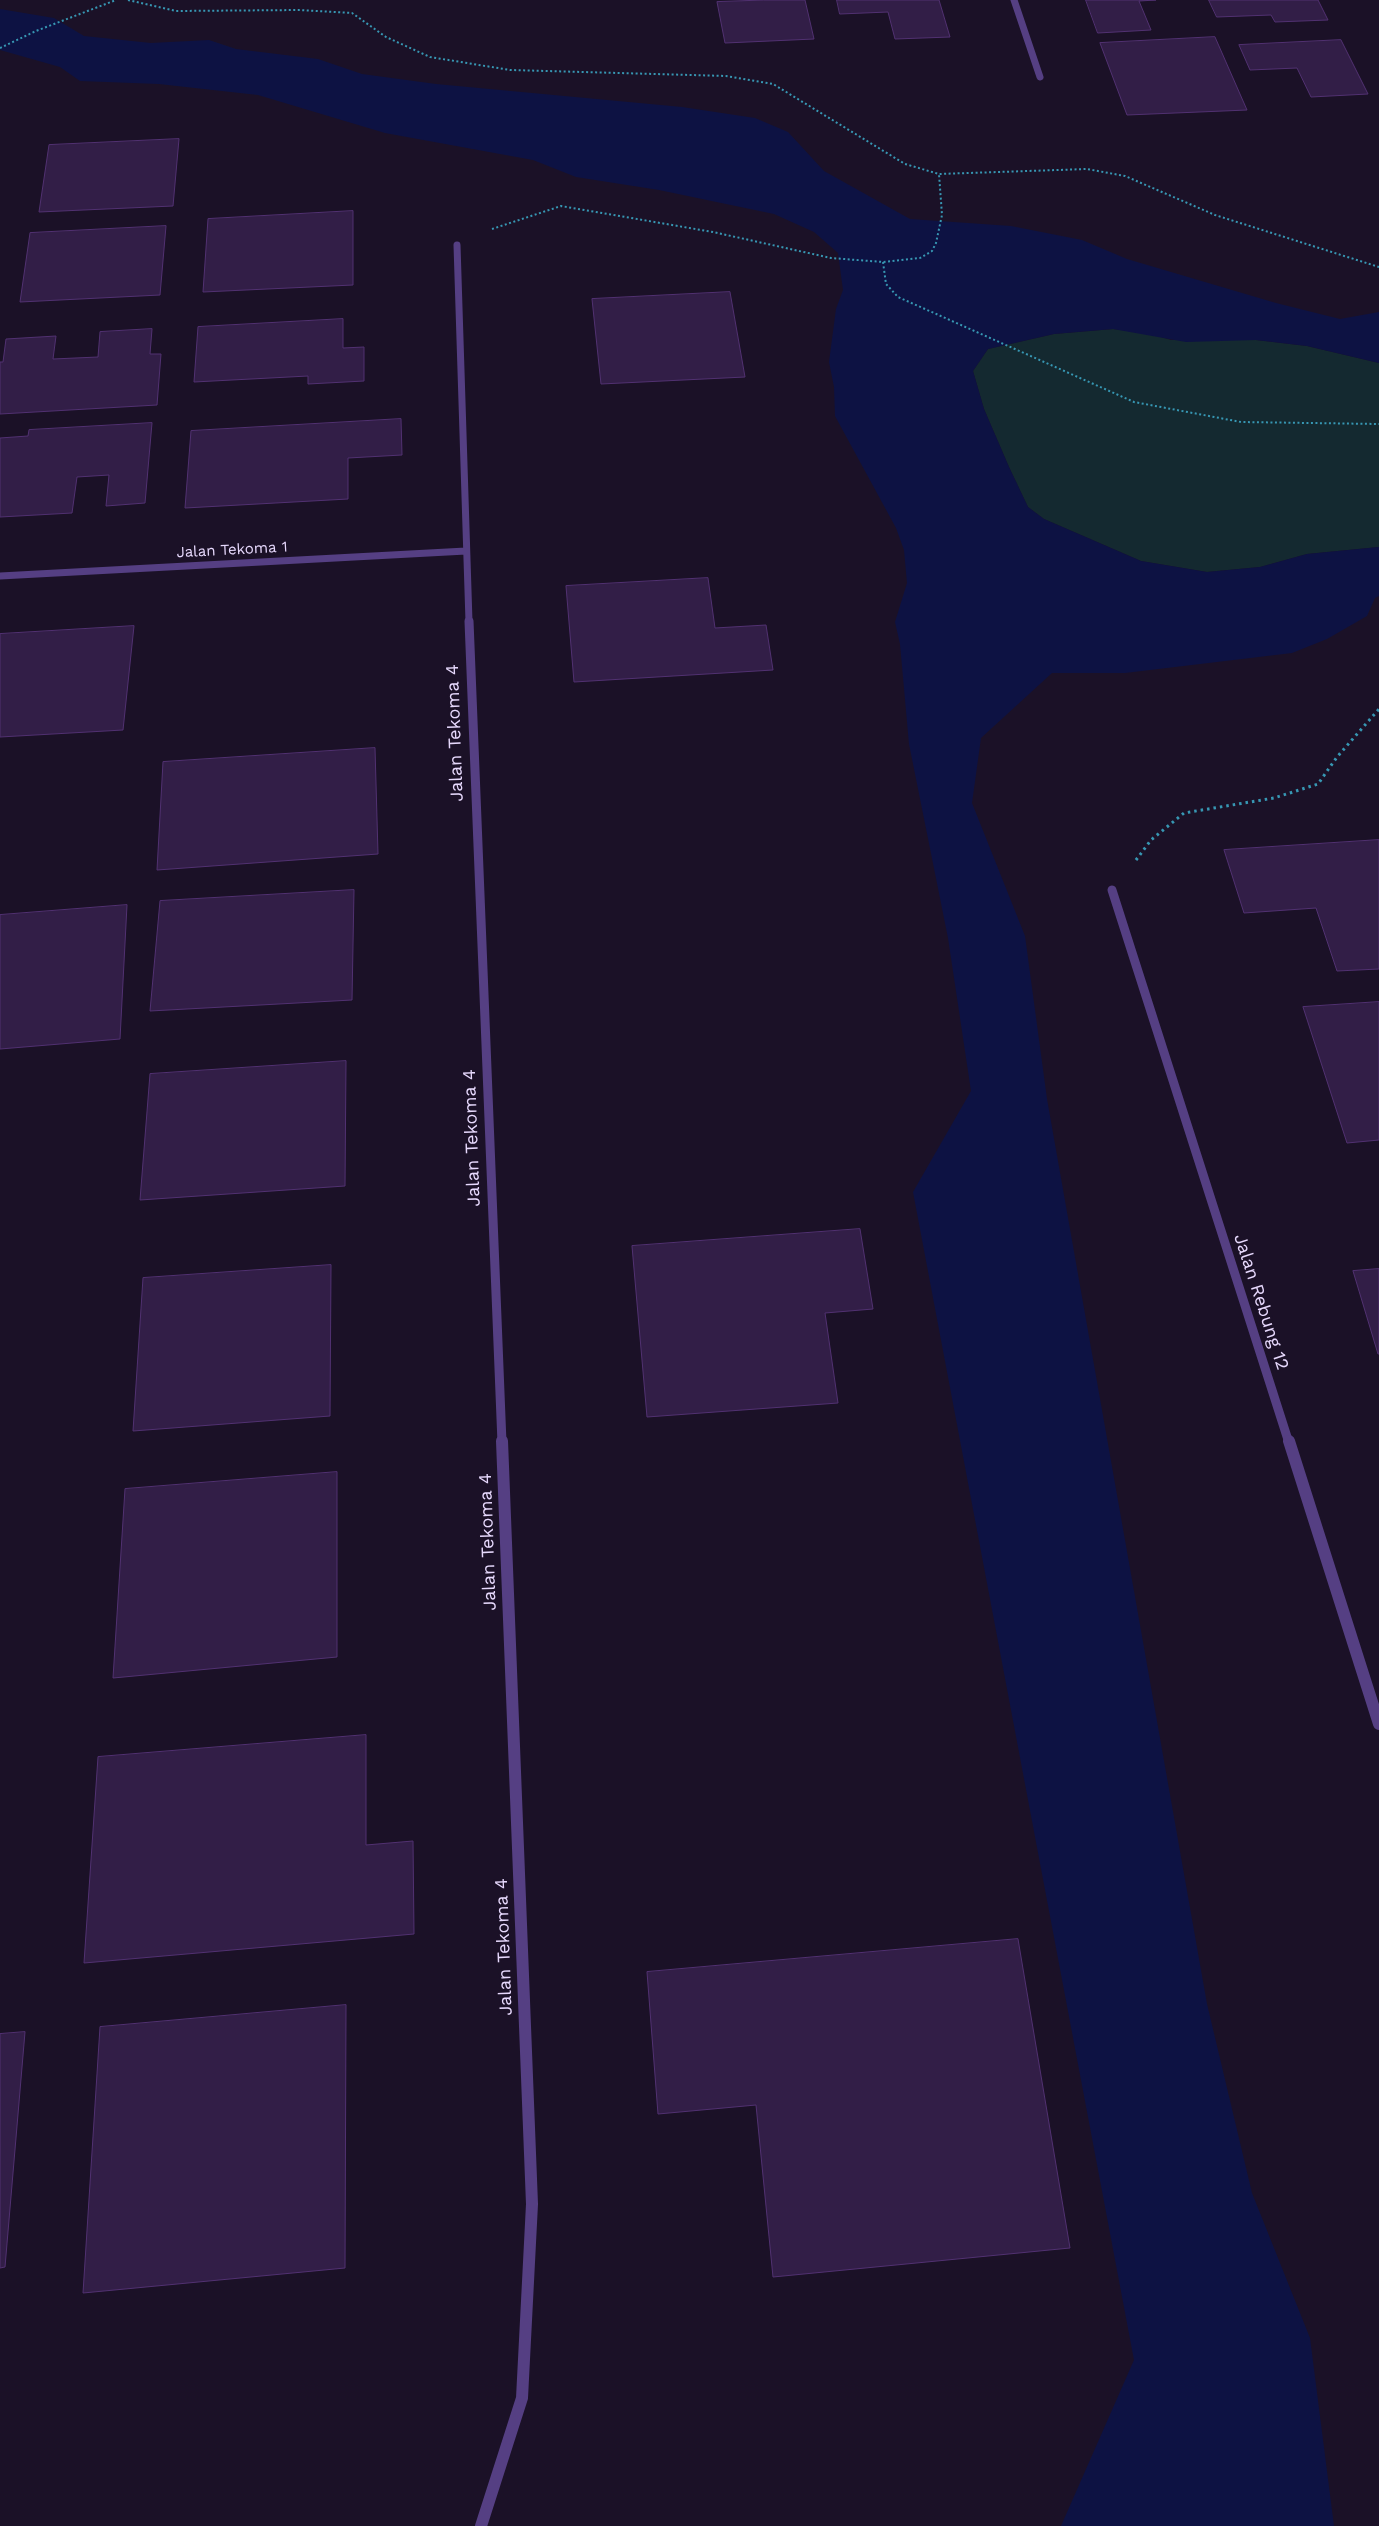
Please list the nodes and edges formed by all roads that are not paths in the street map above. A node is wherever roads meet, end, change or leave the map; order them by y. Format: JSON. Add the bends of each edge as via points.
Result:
{"nodes":[{"id":1,"x":1014,"y":0,"type":"edge"},
{"id":2,"x":1040,"y":77,"type":"dead end"},
{"id":3,"x":457,"y":245,"type":"road end"},
{"id":4,"x":466,"y":551,"type":"junction"},
{"id":5,"x":0,"y":576,"type":"edge"},
{"id":6,"x":1112,"y":890,"type":"road end"},
{"id":7,"x":1379,"y":1724,"type":"edge"},
{"id":8,"x":481,"y":2526,"type":"edge"}],
"edges":[{"from":1,"to":2,"type":"street"},
{"from":3,"to":4,"type":"street","name":"Jalan Tekoma 4"},
{"from":4,"to":5,"type":"street","name":"Jalan Tekoma 1"},
{"from":4,"to":8,"type":"street","name":"Jalan Tekoma 4","via":[[532,2204],[522,2398]]},
{"from":6,"to":7,"type":"street","name":"Jalan Rebung 12"}]}
